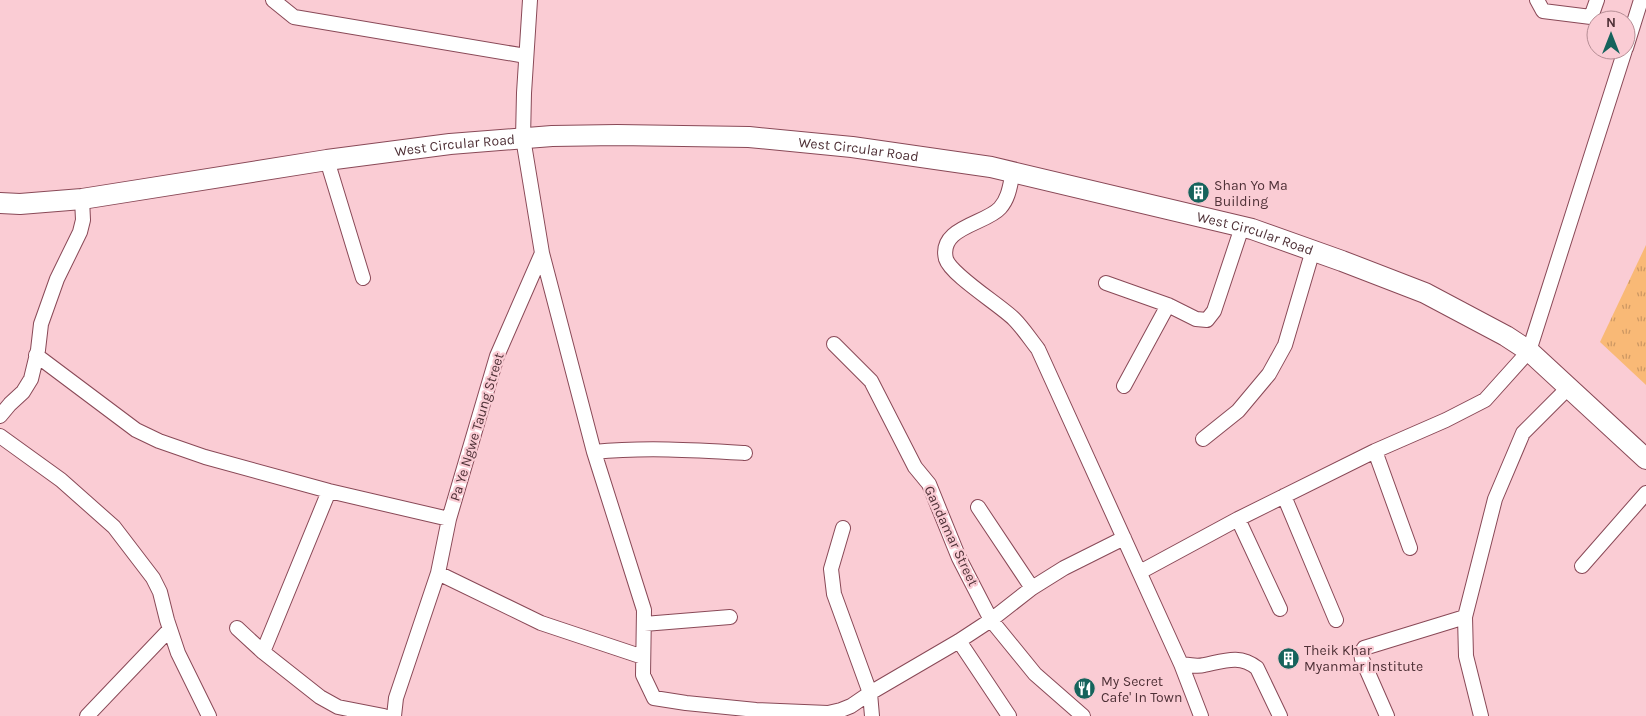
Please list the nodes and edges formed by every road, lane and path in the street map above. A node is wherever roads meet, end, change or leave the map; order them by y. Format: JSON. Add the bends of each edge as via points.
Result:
{"nodes":[{"id":1,"x":274,"y":0,"type":"edge"},
{"id":2,"x":530,"y":0,"type":"edge"},
{"id":3,"x":1537,"y":0,"type":"edge"},
{"id":4,"x":1597,"y":0,"type":"edge"},
{"id":5,"x":1641,"y":0,"type":"edge"},
{"id":6,"x":1636,"y":16,"type":"edge"},
{"id":7,"x":526,"y":56,"type":"junction"},
{"id":8,"x":1622,"y":60,"type":"edge"},
{"id":9,"x":523,"y":138,"type":"junction"},
{"id":10,"x":327,"y":160,"type":"junction"},
{"id":11,"x":1013,"y":172,"type":"junction"},
{"id":12,"x":82,"y":199,"type":"junction"},
{"id":13,"x":0,"y":203,"type":"edge"},
{"id":14,"x":1242,"y":227,"type":"junction"},
{"id":15,"x":1313,"y":250,"type":"junction"},
{"id":16,"x":542,"y":253,"type":"junction"},
{"id":17,"x":363,"y":278,"type":"dead end"},
{"id":18,"x":1106,"y":283,"type":"dead end"},
{"id":19,"x":1168,"y":305,"type":"junction"},
{"id":20,"x":834,"y":344,"type":"dead end"},
{"id":21,"x":1528,"y":351,"type":"junction"},
{"id":22,"x":36,"y":356,"type":"junction"},
{"id":23,"x":1124,"y":386,"type":"dead end"},
{"id":24,"x":1568,"y":388,"type":"junction"},
{"id":25,"x":0,"y":416,"type":"edge"},
{"id":26,"x":0,"y":436,"type":"edge"},
{"id":27,"x":1203,"y":439,"type":"dead end"},
{"id":28,"x":594,"y":452,"type":"junction"},
{"id":29,"x":1375,"y":452,"type":"junction"},
{"id":30,"x":745,"y":453,"type":"dead end"},
{"id":31,"x":1646,"y":459,"type":"edge"},
{"id":32,"x":329,"y":491,"type":"junction"},
{"id":33,"x":1646,"y":493,"type":"edge"},
{"id":34,"x":1284,"y":496,"type":"junction"},
{"id":35,"x":978,"y":507,"type":"dead end"},
{"id":36,"x":449,"y":519,"type":"junction"},
{"id":37,"x":1238,"y":519,"type":"junction"},
{"id":38,"x":843,"y":528,"type":"dead end"},
{"id":39,"x":1124,"y":538,"type":"junction"},
{"id":40,"x":1410,"y":548,"type":"dead end"},
{"id":41,"x":1582,"y":566,"type":"dead end"},
{"id":42,"x":1140,"y":572,"type":"junction"},
{"id":43,"x":438,"y":573,"type":"junction"},
{"id":44,"x":1032,"y":588,"type":"junction"},
{"id":45,"x":1280,"y":609,"type":"dead end"},
{"id":46,"x":1465,"y":617,"type":"junction"},
{"id":47,"x":730,"y":618,"type":"dead end"},
{"id":48,"x":991,"y":620,"type":"junction"},
{"id":49,"x":1336,"y":620,"type":"dead end"},
{"id":50,"x":644,"y":624,"type":"junction"},
{"id":51,"x":237,"y":628,"type":"dead end"},
{"id":52,"x":170,"y":629,"type":"junction"},
{"id":53,"x":959,"y":641,"type":"junction"},
{"id":54,"x":263,"y":652,"type":"junction"},
{"id":55,"x":643,"y":657,"type":"junction"},
{"id":56,"x":1181,"y":664,"type":"junction"},
{"id":57,"x":870,"y":692,"type":"junction"},
{"id":58,"x":756,"y":713,"type":"edge"},
{"id":59,"x":87,"y":716,"type":"edge"},
{"id":60,"x":208,"y":716,"type":"edge"},
{"id":61,"x":384,"y":716,"type":"edge"},
{"id":62,"x":394,"y":716,"type":"edge"},
{"id":63,"x":872,"y":716,"type":"edge"},
{"id":64,"x":1009,"y":716,"type":"edge"},
{"id":65,"x":1083,"y":716,"type":"edge"},
{"id":66,"x":1201,"y":716,"type":"edge"},
{"id":67,"x":1280,"y":716,"type":"edge"},
{"id":68,"x":1387,"y":716,"type":"edge"},
{"id":69,"x":1481,"y":716,"type":"edge"}],
"edges":[{"from":1,"to":7,"type":"street","via":[[294,17]]},
{"from":2,"to":7,"type":"street"},
{"from":3,"to":4,"type":"street","via":[[1543,11],[1591,17]]},
{"from":5,"to":6,"type":"street"},
{"from":7,"to":9,"type":"street"},
{"from":8,"to":21,"type":"street"},
{"from":9,"to":10,"type":"street","name":"West Circular Road"},
{"from":9,"to":11,"type":"street","name":"West Circular Road","via":[[617,135],[748,137],[852,147]]},
{"from":9,"to":16,"type":"street"},
{"from":10,"to":12,"type":"street","name":"West Circular Road"},
{"from":10,"to":17,"type":"street"},
{"from":11,"to":14,"type":"street","name":"West Circular Road"},
{"from":11,"to":39,"type":"street","via":[[1008,196],[999,209],[953,235],[946,247],[946,260],[955,272],[1014,319],[1038,349]]},
{"from":12,"to":13,"type":"street","name":"West Circular Road"},
{"from":12,"to":22,"type":"street","via":[[80,232],[46,308]]},
{"from":14,"to":15,"type":"street","name":"West Circular Road"},
{"from":14,"to":19,"type":"street","via":[[1214,311],[1207,320]]},
{"from":15,"to":21,"type":"street","name":"West Circular Road","via":[[1424,292]]},
{"from":15,"to":27,"type":"street","via":[[1284,345],[1269,374],[1238,411]]},
{"from":16,"to":28,"type":"street"},
{"from":16,"to":36,"type":"street","name":"Pa Ye Ngwe Taung Street","via":[[497,356]]},
{"from":18,"to":19,"type":"street"},
{"from":19,"to":23,"type":"street"},
{"from":20,"to":48,"type":"street","name":"Gandamar Street","via":[[871,381],[915,467],[929,484],[959,558]]},
{"from":21,"to":24,"type":"street","name":"West Circular Road"},
{"from":21,"to":29,"type":"street","via":[[1485,400]]},
{"from":22,"to":25,"type":"street","via":[[31,379]]},
{"from":22,"to":32,"type":"street","via":[[136,430],[159,441]]},
{"from":24,"to":31,"type":"street","name":"West Circular Road"},
{"from":24,"to":46,"type":"street","via":[[1523,433],[1495,499]]},
{"from":26,"to":52,"type":"street","via":[[61,480],[114,527],[153,578]]},
{"from":28,"to":30,"type":"street","via":[[667,449]]},
{"from":28,"to":50,"type":"street","via":[[644,610]]},
{"from":29,"to":34,"type":"street"},
{"from":29,"to":40,"type":"street"},
{"from":32,"to":36,"type":"street"},
{"from":32,"to":54,"type":"street"},
{"from":33,"to":41,"type":"street"},
{"from":34,"to":37,"type":"street"},
{"from":34,"to":49,"type":"street"},
{"from":35,"to":44,"type":"street"},
{"from":36,"to":43,"type":"street","name":"Pa Ye Ngwe Taung Street"},
{"from":37,"to":42,"type":"street"},
{"from":37,"to":45,"type":"street"},
{"from":38,"to":57,"type":"street","via":[[831,580]]},
{"from":39,"to":42,"type":"street"},
{"from":39,"to":44,"type":"street"},
{"from":42,"to":56,"type":"street"},
{"from":43,"to":55,"type":"street","via":[[541,623]]},
{"from":43,"to":62,"type":"street","name":"Pa Ye Ngwe Taung Street","via":[[396,698]]},
{"from":44,"to":48,"type":"street"},
{"from":46,"to":68,"type":"street","via":[[1364,648],[1362,659]]},
{"from":46,"to":69,"type":"street","via":[[1466,656]]},
{"from":47,"to":50,"type":"street"},
{"from":48,"to":53,"type":"street"},
{"from":48,"to":65,"type":"street","name":"Gandamar Street","via":[[1035,674]]},
{"from":50,"to":55,"type":"street"},
{"from":51,"to":54,"type":"street"},
{"from":52,"to":59,"type":"street"},
{"from":52,"to":60,"type":"street"},
{"from":53,"to":57,"type":"street"},
{"from":53,"to":64,"type":"street"},
{"from":54,"to":61,"type":"street","via":[[320,697],[338,707]]},
{"from":55,"to":58,"type":"street","via":[[643,675],[654,698]]},
{"from":56,"to":66,"type":"street"},
{"from":56,"to":67,"type":"street","via":[[1204,665],[1230,659],[1250,662],[1257,668]]},
{"from":57,"to":58,"type":"street","via":[[851,706],[828,713]]},
{"from":57,"to":63,"type":"street"}]}
